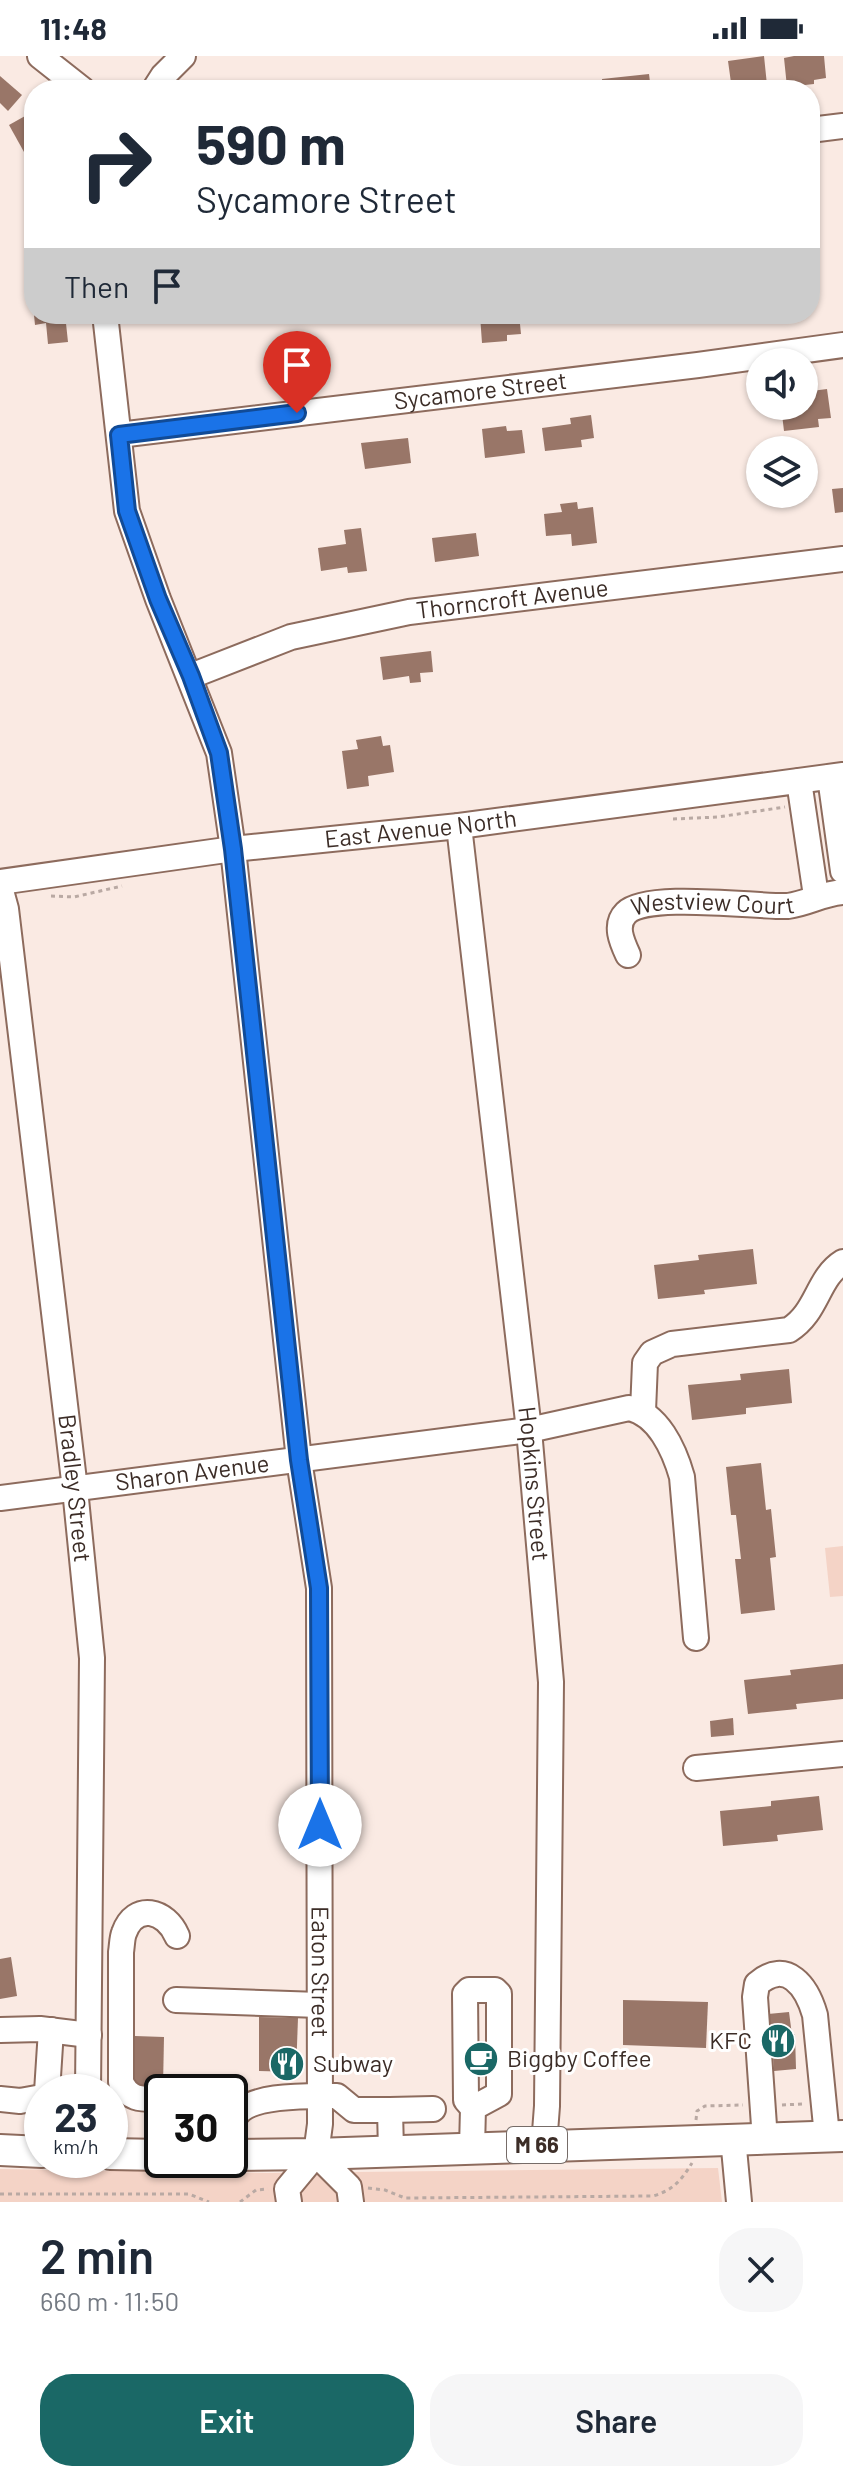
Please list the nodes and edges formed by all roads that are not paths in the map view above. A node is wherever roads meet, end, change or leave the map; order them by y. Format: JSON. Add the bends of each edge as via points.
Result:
{"nodes":[{"id":1,"x":40,"y":56,"type":"edge"},
{"id":2,"x":183,"y":56,"type":"edge"},
{"id":3,"x":70,"y":80,"type":"edge"},
{"id":4,"x":160,"y":80,"type":"edge"},
{"id":5,"x":843,"y":126,"type":"edge"},
{"id":6,"x":820,"y":129,"type":"edge"},
{"id":7,"x":106,"y":324,"type":"edge"},
{"id":8,"x":843,"y":345,"type":"edge"},
{"id":9,"x":119,"y":435,"type":"junction"},
{"id":10,"x":843,"y":559,"type":"edge"},
{"id":11,"x":191,"y":676,"type":"junction"},
{"id":12,"x":837,"y":776,"type":"edge"},
{"id":13,"x":799,"y":781,"type":"junction"},
{"id":14,"x":459,"y":826,"type":"junction"},
{"id":15,"x":233,"y":849,"type":"junction"},
{"id":16,"x":843,"y":871,"type":"edge"},
{"id":17,"x":0,"y":884,"type":"edge"},
{"id":18,"x":843,"y":892,"type":"edge"},
{"id":19,"x":816,"y":896,"type":"junction"},
{"id":20,"x":628,"y":955,"type":"dead end"},
{"id":21,"x":843,"y":1262,"type":"edge"},
{"id":22,"x":643,"y":1411,"type":"junction"},
{"id":23,"x":529,"y":1430,"type":"junction"},
{"id":24,"x":299,"y":1460,"type":"junction"},
{"id":25,"x":75,"y":1489,"type":"junction"},
{"id":26,"x":0,"y":1498,"type":"edge"},
{"id":27,"x":696,"y":1638,"type":"dead end"},
{"id":28,"x":843,"y":1754,"type":"edge"},
{"id":29,"x":696,"y":1768,"type":"dead end"},
{"id":30,"x":153,"y":1913,"type":"junction"},
{"id":31,"x":177,"y":1936,"type":"dead end"},
{"id":32,"x":90,"y":1951,"type":"junction"},
{"id":33,"x":121,"y":1952,"type":"junction"},
{"id":34,"x":176,"y":2000,"type":"dead end"},
{"id":35,"x":319,"y":2005,"type":"junction"},
{"id":36,"x":0,"y":2030,"type":"edge"},
{"id":37,"x":51,"y":2030,"type":"junction"},
{"id":38,"x":89,"y":2035,"type":"junction"},
{"id":39,"x":48,"y":2074,"type":"edge"},
{"id":40,"x":88,"y":2074,"type":"edge"},
{"id":41,"x":130,"y":2095,"type":"junction"},
{"id":42,"x":320,"y":2096,"type":"junction"},
{"id":43,"x":0,"y":2099,"type":"edge"},
{"id":44,"x":144,"y":2099,"type":"edge"},
{"id":45,"x":24,"y":2100,"type":"edge"},
{"id":46,"x":248,"y":2104,"type":"edge"},
{"id":47,"x":433,"y":2109,"type":"junction"},
{"id":48,"x":390,"y":2110,"type":"junction"},
{"id":49,"x":835,"y":2136,"type":"edge"},
{"id":50,"x":733,"y":2138,"type":"junction"},
{"id":51,"x":765,"y":2140,"type":"junction"},
{"id":52,"x":544,"y":2145,"type":"junction"},
{"id":53,"x":472,"y":2148,"type":"junction"},
{"id":54,"x":433,"y":2149,"type":"junction"},
{"id":55,"x":0,"y":2150,"type":"edge"},
{"id":56,"x":24,"y":2151,"type":"edge"},
{"id":57,"x":391,"y":2151,"type":"junction"},
{"id":58,"x":316,"y":2154,"type":"junction"},
{"id":59,"x":248,"y":2155,"type":"edge"},
{"id":60,"x":350,"y":2194,"type":"edge"},
{"id":61,"x":288,"y":2195,"type":"edge"},
{"id":62,"x":739,"y":2202,"type":"edge"}],
"edges":[{"from":1,"to":3,"type":"street"},
{"from":2,"to":4,"type":"street"},
{"from":5,"to":6,"type":"street"},
{"from":7,"to":9,"type":"street","name":"Eaton Street"},
{"from":8,"to":9,"type":"street","name":"Sycamore Street"},
{"from":9,"to":11,"type":"street","name":"Eaton Street","via":[[127,511]]},
{"from":10,"to":11,"type":"street","name":"Thorncroft Avenue","via":[[409,612],[291,637]]},
{"from":11,"to":15,"type":"street","name":"Eaton Street","via":[[219,753]]},
{"from":12,"to":13,"type":"street","name":"East Avenue North"},
{"from":12,"to":16,"type":"street"},
{"from":13,"to":14,"type":"street","name":"East Avenue North"},
{"from":13,"to":19,"type":"street"},
{"from":14,"to":15,"type":"street","name":"East Avenue North"},
{"from":14,"to":23,"type":"street","name":"Hopkins Street"},
{"from":15,"to":17,"type":"street","name":"East Avenue North"},
{"from":15,"to":24,"type":"street","name":"Eaton Street"},
{"from":17,"to":25,"type":"street","name":"Bradley Street"},
{"from":18,"to":19,"type":"street","name":"Westview Court"},
{"from":19,"to":20,"type":"street","name":"Westview Court","via":[[788,906],[672,902],[633,908],[625,914],[620,931]]},
{"from":21,"to":22,"type":"street","via":[[826,1275],[802,1322],[789,1330],[672,1344],[652,1353],[645,1363]]},
{"from":22,"to":23,"type":"street","name":"Sharon Avenue","via":[[629,1408]]},
{"from":22,"to":27,"type":"street","via":[[676,1457],[682,1477]]},
{"from":23,"to":24,"type":"street","name":"Sharon Avenue"},
{"from":23,"to":52,"type":"street","name":"Hopkins Street","via":[[551,1682]]},
{"from":24,"to":25,"type":"street","name":"Sharon Avenue"},
{"from":24,"to":35,"type":"street","name":"Eaton Street","via":[[319,1588]]},
{"from":25,"to":26,"type":"street","name":"Sharon Avenue"},
{"from":25,"to":32,"type":"street","name":"Bradley Street","via":[[92,1658]]},
{"from":28,"to":29,"type":"street"},
{"from":30,"to":31,"type":"street","via":[[168,1921]]},
{"from":30,"to":33,"type":"street","via":[[129,1924]]},
{"from":30,"to":41,"type":"street","via":[[130,1932]]},
{"from":32,"to":33,"type":"street"},
{"from":32,"to":38,"type":"street","name":"Bradley Street"},
{"from":33,"to":41,"type":"street","via":[[121,2082]]},
{"from":34,"to":35,"type":"street"},
{"from":35,"to":42,"type":"street","name":"Eaton Street"},
{"from":36,"to":37,"type":"street"},
{"from":37,"to":38,"type":"street"},
{"from":37,"to":39,"type":"street"},
{"from":38,"to":40,"type":"street","name":"Bradley Street"},
{"from":41,"to":44,"type":"street"},
{"from":42,"to":46,"type":"street"},
{"from":42,"to":48,"type":"street","via":[[341,2098],[354,2110]]},
{"from":42,"to":58,"type":"street","name":"Eaton Street"},
{"from":43,"to":45,"type":"street"},
{"from":47,"to":48,"type":"street"},
{"from":47,"to":53,"type":"street","via":[[436,2100],[470,2104]]},
{"from":47,"to":54,"type":"street"},
{"from":48,"to":57,"type":"street"},
{"from":49,"to":51,"type":"main road","number":"M 66"},
{"from":49,"to":51,"type":"street","via":[[811,2000],[797,1980],[774,1975],[757,1984],[755,1997]]},
{"from":50,"to":51,"type":"main road","number":"M 66"},
{"from":50,"to":52,"type":"main road","number":"M 66"},
{"from":50,"to":62,"type":"street"},
{"from":52,"to":53,"type":"main road","number":"M 66"},
{"from":53,"to":54,"type":"main road","number":"M 66"},
{"from":54,"to":57,"type":"main road","number":"M 66"},
{"from":55,"to":56,"type":"main road"},
{"from":57,"to":58,"type":"main road","number":"M 66"},
{"from":58,"to":59,"type":"main road","number":"M 66"},
{"from":58,"to":60,"type":"street"},
{"from":58,"to":61,"type":"street"}]}
